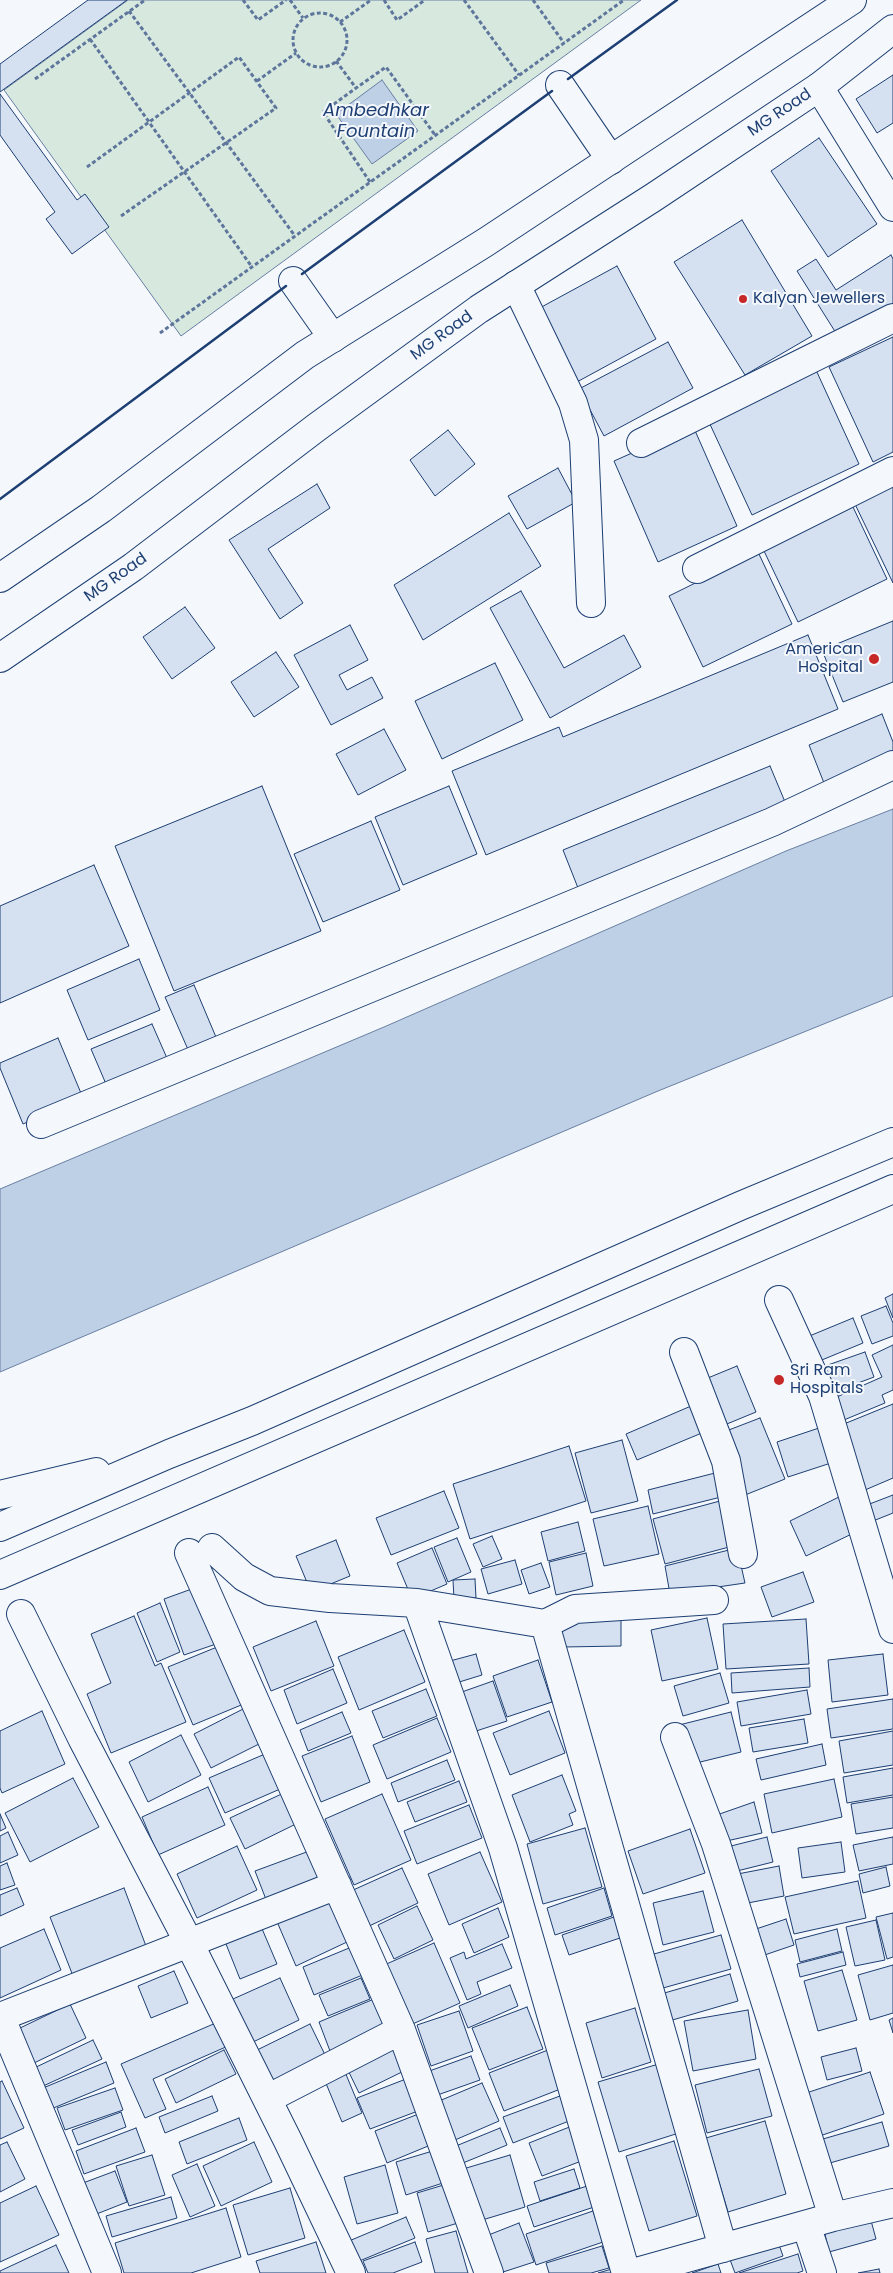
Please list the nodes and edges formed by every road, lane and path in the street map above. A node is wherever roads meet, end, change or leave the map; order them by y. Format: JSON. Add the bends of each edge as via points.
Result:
{"nodes":[{"id":1,"x":145,"y":0,"type":"edge"},
{"id":2,"x":243,"y":0,"type":"edge"},
{"id":3,"x":286,"y":0,"type":"edge"},
{"id":4,"x":290,"y":0,"type":"edge"},
{"id":5,"x":371,"y":0,"type":"edge"},
{"id":6,"x":384,"y":0,"type":"edge"},
{"id":7,"x":425,"y":0,"type":"edge"},
{"id":8,"x":464,"y":0,"type":"edge"},
{"id":9,"x":533,"y":0,"type":"edge"},
{"id":10,"x":624,"y":0,"type":"edge"},
{"id":11,"x":840,"y":3,"type":"edge"},
{"id":12,"x":129,"y":11,"type":"junction"},
{"id":13,"x":303,"y":18,"type":"junction"},
{"id":14,"x":340,"y":22,"type":"junction"},
{"id":15,"x":893,"y":30,"type":"edge"},
{"id":16,"x":90,"y":40,"type":"junction"},
{"id":17,"x":564,"y":42,"type":"junction"},
{"id":18,"x":296,"y":53,"type":"junction"},
{"id":19,"x":336,"y":61,"type":"junction"},
{"id":20,"x":519,"y":75,"type":"junction"},
{"id":21,"x":35,"y":80,"type":"dead end"},
{"id":22,"x":257,"y":81,"type":"junction"},
{"id":23,"x":560,"y":86,"type":"dead end"},
{"id":24,"x":819,"y":87,"type":"junction"},
{"id":25,"x":356,"y":88,"type":"junction"},
{"id":26,"x":189,"y":92,"type":"junction"},
{"id":27,"x":149,"y":122,"type":"junction"},
{"id":28,"x":435,"y":135,"type":"junction"},
{"id":29,"x":226,"y":142,"type":"junction"},
{"id":30,"x":611,"y":160,"type":"junction"},
{"id":31,"x":87,"y":167,"type":"dead end"},
{"id":32,"x":184,"y":172,"type":"junction"},
{"id":33,"x":370,"y":182,"type":"junction"},
{"id":34,"x":893,"y":207,"type":"edge"},
{"id":35,"x":121,"y":216,"type":"dead end"},
{"id":36,"x":295,"y":236,"type":"junction"},
{"id":37,"x":252,"y":267,"type":"junction"},
{"id":38,"x":293,"y":281,"type":"dead end"},
{"id":39,"x":516,"y":285,"type":"junction"},
{"id":40,"x":893,"y":318,"type":"edge"},
{"id":41,"x":160,"y":333,"type":"dead end"},
{"id":42,"x":333,"y":338,"type":"junction"},
{"id":43,"x":641,"y":443,"type":"dead end"},
{"id":44,"x":893,"y":471,"type":"edge"},
{"id":45,"x":697,"y":569,"type":"dead end"},
{"id":46,"x":0,"y":578,"type":"edge"},
{"id":47,"x":590,"y":603,"type":"dead end"},
{"id":48,"x":0,"y":658,"type":"edge"},
{"id":49,"x":893,"y":765,"type":"edge"},
{"id":50,"x":41,"y":1124,"type":"dead end"},
{"id":51,"x":893,"y":1142,"type":"edge"},
{"id":52,"x":893,"y":1189,"type":"edge"},
{"id":53,"x":779,"y":1300,"type":"dead end"},
{"id":54,"x":684,"y":1352,"type":"dead end"},
{"id":55,"x":169,"y":1454,"type":"junction"},
{"id":56,"x":0,"y":1495,"type":"edge"},
{"id":57,"x":0,"y":1527,"type":"edge"},
{"id":58,"x":743,"y":1554,"type":"dead end"},
{"id":59,"x":0,"y":1575,"type":"edge"},
{"id":60,"x":714,"y":1600,"type":"dead end"},
{"id":61,"x":417,"y":1603,"type":"junction"},
{"id":62,"x":21,"y":1614,"type":"dead end"},
{"id":63,"x":545,"y":1624,"type":"junction"},
{"id":64,"x":893,"y":1629,"type":"edge"},
{"id":65,"x":674,"y":1737,"type":"dead end"},
{"id":66,"x":337,"y":1885,"type":"junction"},
{"id":67,"x":189,"y":1943,"type":"junction"},
{"id":68,"x":0,"y":2016,"type":"edge"},
{"id":69,"x":401,"y":2030,"type":"junction"},
{"id":70,"x":267,"y":2099,"type":"junction"},
{"id":71,"x":893,"y":2203,"type":"edge"},
{"id":72,"x":833,"y":2217,"type":"junction"},
{"id":73,"x":806,"y":2225,"type":"junction"},
{"id":74,"x":723,"y":2248,"type":"junction"},
{"id":75,"x":107,"y":2273,"type":"edge"},
{"id":76,"x":351,"y":2273,"type":"edge"},
{"id":77,"x":488,"y":2273,"type":"edge"},
{"id":78,"x":626,"y":2273,"type":"edge"},
{"id":79,"x":633,"y":2273,"type":"edge"},
{"id":80,"x":822,"y":2273,"type":"edge"}],
"edges":[{"from":1,"to":12,"type":"path"},
{"from":2,"to":3,"type":"path","via":[[258,20]]},
{"from":4,"to":13,"type":"path"},
{"from":5,"to":14,"type":"path"},
{"from":6,"to":7,"type":"path","via":[[397,20]]},
{"from":8,"to":20,"type":"path"},
{"from":9,"to":17,"type":"path"},
{"from":10,"to":17,"type":"path"},
{"from":11,"to":30,"type":"main road"},
{"from":12,"to":16,"type":"path"},
{"from":12,"to":26,"type":"path"},
{"from":13,"to":14,"type":"path","via":[[321,12]]},
{"from":13,"to":18,"type":"path","via":[[293,34]]},
{"from":14,"to":19,"type":"path","via":[[347,34],[347,42],[345,51]]},
{"from":15,"to":24,"type":"main road","name":"MG Road"},
{"from":16,"to":21,"type":"path"},
{"from":16,"to":27,"type":"path"},
{"from":17,"to":20,"type":"path"},
{"from":18,"to":19,"type":"path","via":[[316,67]]},
{"from":18,"to":22,"type":"path"},
{"from":19,"to":25,"type":"path"},
{"from":20,"to":28,"type":"path"},
{"from":22,"to":26,"type":"path","via":[[239,57]]},
{"from":22,"to":29,"type":"path","via":[[276,108]]},
{"from":23,"to":30,"type":"main road"},
{"from":24,"to":34,"type":"main road"},
{"from":24,"to":39,"type":"main road","name":"MG Road"},
{"from":25,"to":28,"type":"path","via":[[386,67]]},
{"from":25,"to":33,"type":"path","via":[[323,112]]},
{"from":26,"to":27,"type":"path"},
{"from":26,"to":29,"type":"path"},
{"from":27,"to":31,"type":"path"},
{"from":27,"to":32,"type":"path"},
{"from":28,"to":33,"type":"path"},
{"from":29,"to":32,"type":"path"},
{"from":29,"to":36,"type":"path"},
{"from":30,"to":42,"type":"main road"},
{"from":32,"to":35,"type":"path"},
{"from":32,"to":37,"type":"path"},
{"from":33,"to":36,"type":"path"},
{"from":36,"to":37,"type":"path"},
{"from":37,"to":41,"type":"path"},
{"from":38,"to":42,"type":"main road"},
{"from":39,"to":47,"type":"main road","via":[[573,402],[584,440]]},
{"from":39,"to":48,"type":"main road","name":"MG Road","via":[[325,421],[133,567]]},
{"from":40,"to":43,"type":"main road"},
{"from":42,"to":46,"type":"main road","via":[[305,355],[101,509]]},
{"from":44,"to":45,"type":"main road"},
{"from":49,"to":50,"type":"main road","via":[[772,822]]},
{"from":51,"to":55,"type":"main road","via":[[252,1421]]},
{"from":52,"to":59,"type":"main road"},
{"from":53,"to":64,"type":"main road","via":[[823,1396]]},
{"from":54,"to":58,"type":"main road","via":[[726,1461]]},
{"from":55,"to":56,"type":"main road"},
{"from":55,"to":57,"type":"main road"},
{"from":60,"to":63,"type":"main road","via":[[575,1609]]},
{"from":61,"to":63,"type":"main road"},
{"from":61,"to":66,"type":"main road","via":[[330,1598],[270,1590],[201,1550]]},
{"from":61,"to":78,"type":"main road","via":[[503,1848]]},
{"from":62,"to":67,"type":"main road"},
{"from":63,"to":74,"type":"main road"},
{"from":65,"to":72,"type":"main road","via":[[716,1844]]},
{"from":66,"to":67,"type":"main road"},
{"from":66,"to":69,"type":"main road"},
{"from":67,"to":68,"type":"main road"},
{"from":67,"to":70,"type":"main road"},
{"from":68,"to":75,"type":"main road"},
{"from":69,"to":70,"type":"main road"},
{"from":69,"to":77,"type":"main road"},
{"from":70,"to":76,"type":"main road"},
{"from":71,"to":72,"type":"main road"},
{"from":72,"to":73,"type":"main road"},
{"from":73,"to":74,"type":"main road"},
{"from":73,"to":80,"type":"main road"},
{"from":74,"to":79,"type":"main road"}]}
